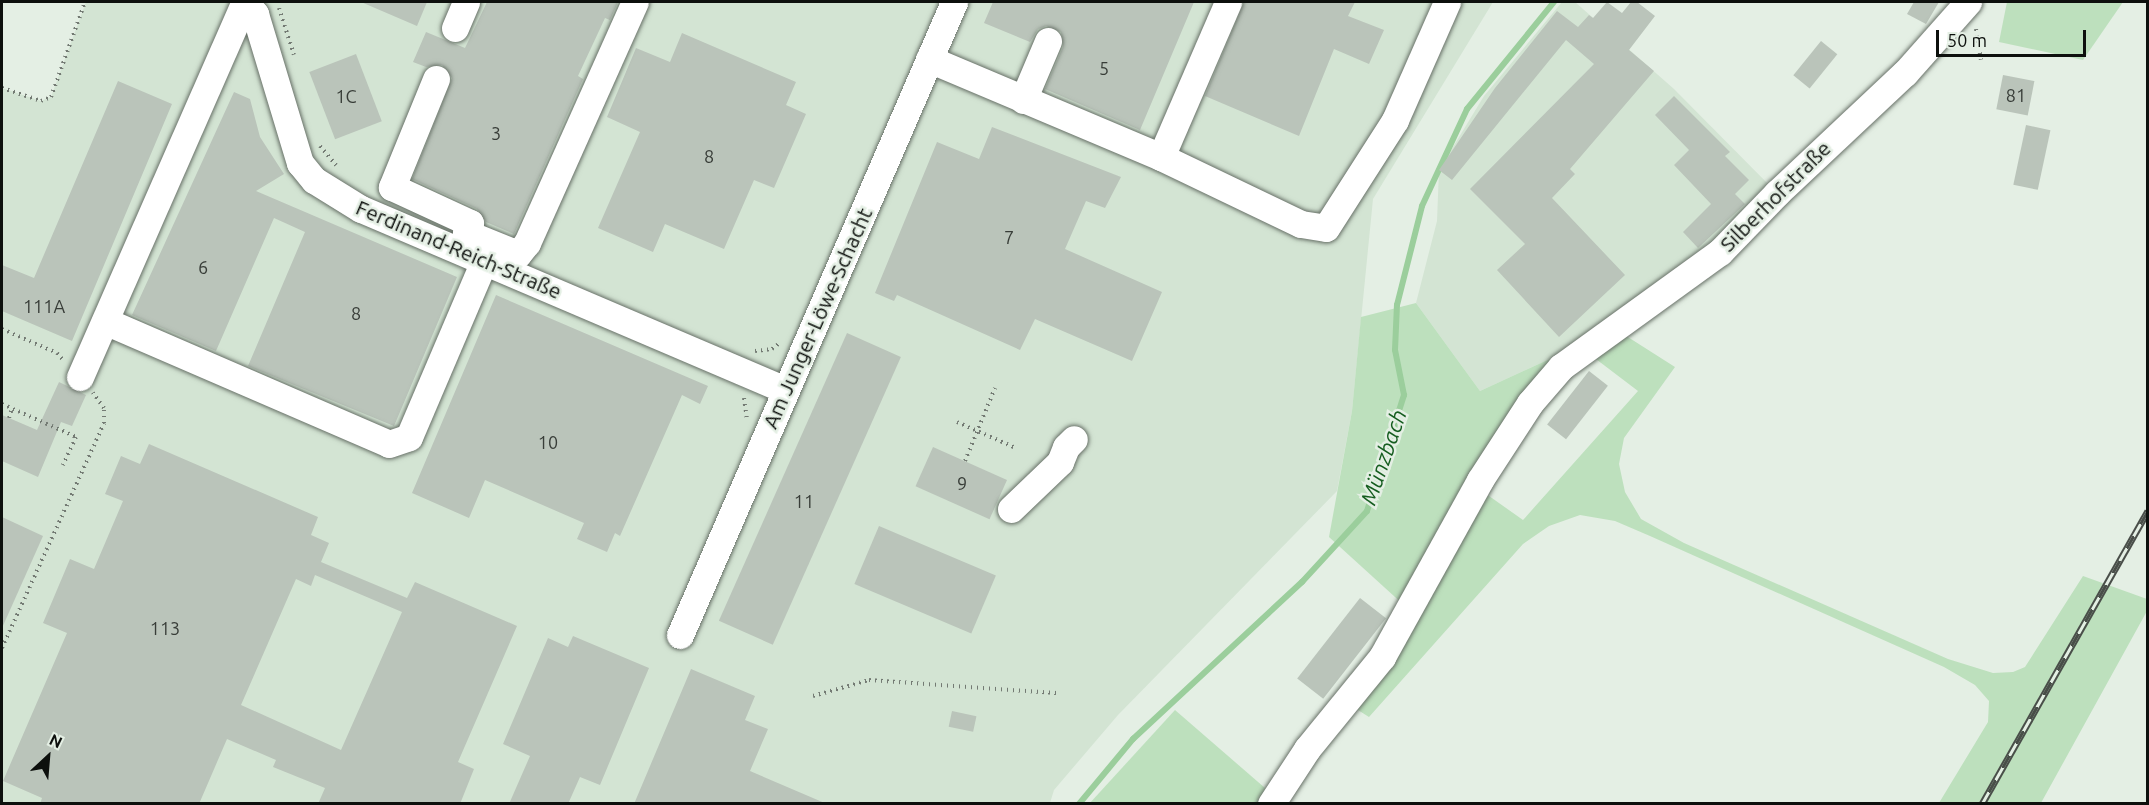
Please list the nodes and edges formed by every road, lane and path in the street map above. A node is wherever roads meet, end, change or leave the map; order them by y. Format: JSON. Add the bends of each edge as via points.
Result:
{"nodes":[{"id":1,"x":85,"y":2,"type":"edge"},
{"id":2,"x":245,"y":2,"type":"edge"},
{"id":3,"x":276,"y":2,"type":"edge"},
{"id":4,"x":466,"y":2,"type":"edge"},
{"id":5,"x":635,"y":2,"type":"edge"},
{"id":6,"x":954,"y":2,"type":"edge"},
{"id":7,"x":1228,"y":2,"type":"edge"},
{"id":8,"x":1447,"y":2,"type":"edge"},
{"id":9,"x":1968,"y":2,"type":"edge"},
{"id":10,"x":455,"y":28,"type":"dead end"},
{"id":11,"x":1048,"y":41,"type":"dead end"},
{"id":12,"x":929,"y":59,"type":"junction"},
{"id":13,"x":295,"y":60,"type":"dead end"},
{"id":14,"x":436,"y":79,"type":"dead end"},
{"id":15,"x":2,"y":88,"type":"edge"},
{"id":16,"x":1023,"y":100,"type":"junction"},
{"id":17,"x":318,"y":143,"type":"dead end"},
{"id":18,"x":1161,"y":157,"type":"junction"},
{"id":19,"x":344,"y":171,"type":"dead end"},
{"id":20,"x":392,"y":187,"type":"junction"},
{"id":21,"x":380,"y":217,"type":"junction"},
{"id":22,"x":484,"y":261,"type":"junction"},
{"id":23,"x":105,"y":321,"type":"junction"},
{"id":24,"x":2,"y":329,"type":"edge"},
{"id":25,"x":788,"y":334,"type":"dead end"},
{"id":26,"x":745,"y":347,"type":"dead end"},
{"id":27,"x":80,"y":377,"type":"junction"},
{"id":28,"x":995,"y":388,"type":"dead end"},
{"id":29,"x":785,"y":390,"type":"junction"},
{"id":30,"x":742,"y":395,"type":"dead end"},
{"id":31,"x":2,"y":404,"type":"edge"},
{"id":32,"x":12,"y":409,"type":"junction"},
{"id":33,"x":9,"y":418,"type":"dead end"},
{"id":34,"x":957,"y":422,"type":"dead end"},
{"id":35,"x":746,"y":428,"type":"dead end"},
{"id":36,"x":977,"y":431,"type":"junction"},
{"id":37,"x":1074,"y":440,"type":"dead end"},
{"id":38,"x":1016,"y":448,"type":"dead end"},
{"id":39,"x":965,"y":461,"type":"dead end"},
{"id":40,"x":63,"y":465,"type":"dead end"},
{"id":41,"x":1011,"y":510,"type":"dead end"},
{"id":42,"x":680,"y":635,"type":"dead end"},
{"id":43,"x":2,"y":648,"type":"edge"},
{"id":44,"x":1057,"y":693,"type":"dead end"},
{"id":45,"x":813,"y":696,"type":"dead end"},
{"id":46,"x":1271,"y":804,"type":"edge"}],
"edges":[{"from":1,"to":15,"type":"path","via":[[51,97],[41,101]]},
{"from":2,"to":21,"type":"street","name":"Ferdinand-Reich-Straße","via":[[255,14],[300,163],[314,180]]},
{"from":2,"to":23,"type":"street"},
{"from":3,"to":13,"type":"path"},
{"from":4,"to":10,"type":"street"},
{"from":5,"to":20,"type":"street","via":[[518,254],[466,233],[470,223]]},
{"from":6,"to":12,"type":"street","name":"Am Junger-Löwe-Schacht"},
{"from":7,"to":18,"type":"street"},
{"from":8,"to":18,"type":"street","via":[[1395,120],[1326,228],[1301,224]]},
{"from":9,"to":46,"type":"street","name":"Silberhofstraße","via":[[1905,73],[1720,252],[1561,367],[1530,404],[1480,480],[1382,657],[1307,749]]},
{"from":11,"to":16,"type":"street"},
{"from":12,"to":16,"type":"street"},
{"from":12,"to":29,"type":"street","name":"Am Junger-Löwe-Schacht"},
{"from":14,"to":20,"type":"street"},
{"from":16,"to":18,"type":"street"},
{"from":17,"to":19,"type":"path"},
{"from":20,"to":21,"type":"street"},
{"from":21,"to":22,"type":"street","name":"Ferdinand-Reich-Straße"},
{"from":22,"to":23,"type":"street","via":[[409,437],[388,444]]},
{"from":22,"to":29,"type":"street","name":"Ferdinand-Reich-Straße"},
{"from":23,"to":27,"type":"street"},
{"from":24,"to":27,"type":"path","via":[[57,353]]},
{"from":25,"to":26,"type":"path","via":[[772,350],[756,352]]},
{"from":27,"to":43,"type":"path","via":[[106,416]]},
{"from":28,"to":36,"type":"path"},
{"from":29,"to":42,"type":"street","name":"Am Junger-Löwe-Schacht"},
{"from":30,"to":35,"type":"path","via":[[747,401]]},
{"from":31,"to":32,"type":"path"},
{"from":32,"to":33,"type":"path"},
{"from":32,"to":40,"type":"path","via":[[76,436]]},
{"from":34,"to":36,"type":"path"},
{"from":36,"to":38,"type":"path"},
{"from":36,"to":39,"type":"path"},
{"from":37,"to":41,"type":"street","via":[[1060,462]]},
{"from":44,"to":45,"type":"path","via":[[869,680]]}]}
